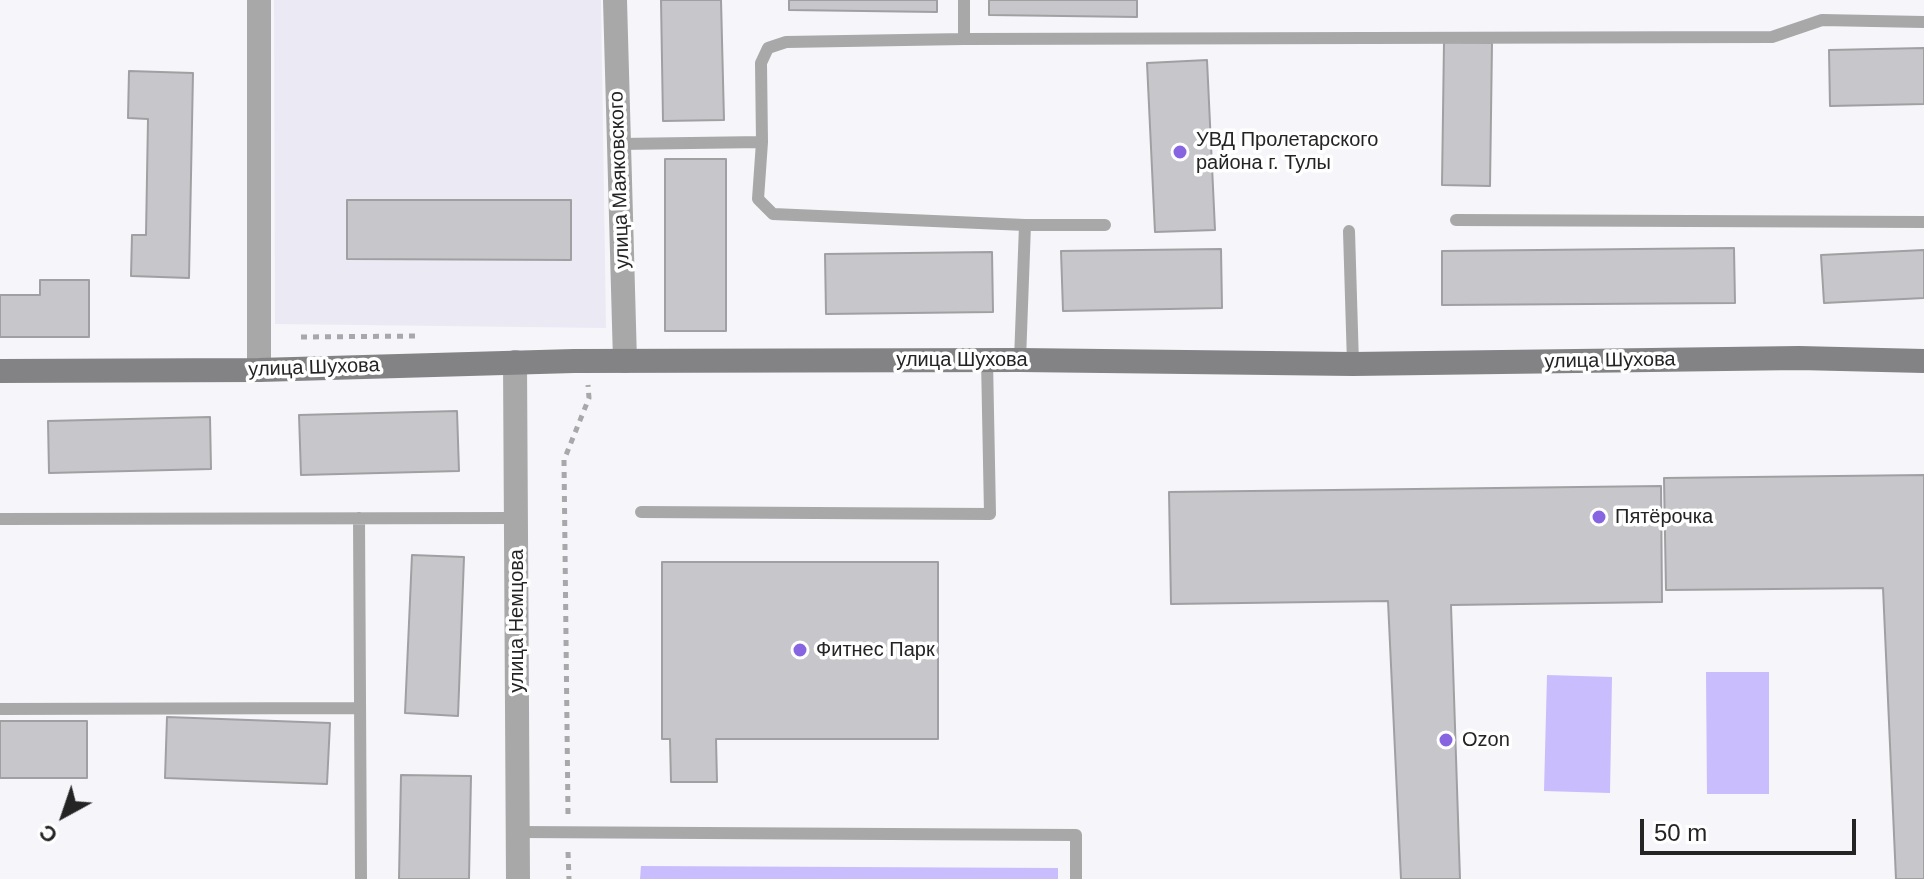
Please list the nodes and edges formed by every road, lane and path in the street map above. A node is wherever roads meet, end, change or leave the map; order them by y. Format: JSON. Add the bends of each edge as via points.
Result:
{"nodes":[{"id":1,"x":259,"y":0,"type":"edge"},
{"id":2,"x":615,"y":0,"type":"edge"},
{"id":3,"x":964,"y":0,"type":"edge"},
{"id":4,"x":1924,"y":22,"type":"edge"},
{"id":5,"x":964,"y":39,"type":"junction"},
{"id":6,"x":762,"y":142,"type":"junction"},
{"id":7,"x":620,"y":144,"type":"junction"},
{"id":8,"x":1456,"y":220,"type":"dead end"},
{"id":9,"x":1924,"y":222,"type":"edge"},
{"id":10,"x":1025,"y":225,"type":"junction"},
{"id":11,"x":1105,"y":225,"type":"dead end"},
{"id":12,"x":1349,"y":231,"type":"dead end"},
{"id":13,"x":987,"y":360,"type":"junction"},
{"id":14,"x":1020,"y":360,"type":"junction"},
{"id":15,"x":625,"y":361,"type":"junction"},
{"id":16,"x":1924,"y":361,"type":"edge"},
{"id":17,"x":515,"y":362,"type":"junction"},
{"id":18,"x":1353,"y":364,"type":"junction"},
{"id":19,"x":259,"y":370,"type":"junction"},
{"id":20,"x":0,"y":371,"type":"edge"},
{"id":21,"x":641,"y":512,"type":"dead end"},
{"id":22,"x":359,"y":518,"type":"junction"},
{"id":23,"x":516,"y":518,"type":"junction"},
{"id":24,"x":0,"y":519,"type":"edge"},
{"id":25,"x":360,"y":708,"type":"junction"},
{"id":26,"x":0,"y":709,"type":"edge"},
{"id":27,"x":518,"y":832,"type":"junction"},
{"id":28,"x":361,"y":879,"type":"edge"},
{"id":29,"x":518,"y":879,"type":"edge"},
{"id":30,"x":1076,"y":879,"type":"edge"}],
"edges":[{"from":1,"to":19,"type":"street"},
{"from":2,"to":7,"type":"street","name":"улица Маяковского"},
{"from":3,"to":5,"type":"lane"},
{"from":4,"to":5,"type":"lane","via":[[1822,20],[1772,37]]},
{"from":5,"to":6,"type":"lane","via":[[786,42],[768,48],[761,63]]},
{"from":6,"to":7,"type":"lane"},
{"from":6,"to":10,"type":"lane","via":[[758,199],[773,214]]},
{"from":7,"to":15,"type":"street","name":"улица Маяковского"},
{"from":8,"to":9,"type":"lane"},
{"from":10,"to":11,"type":"lane"},
{"from":10,"to":14,"type":"lane"},
{"from":12,"to":18,"type":"lane"},
{"from":13,"to":14,"type":"street","name":"улица Шухова"},
{"from":13,"to":15,"type":"street","name":"улица Шухова"},
{"from":13,"to":21,"type":"lane","via":[[990,514]]},
{"from":14,"to":18,"type":"street","name":"улица Шухова"},
{"from":15,"to":17,"type":"street","name":"улица Шухова"},
{"from":16,"to":18,"type":"street","name":"улица Шухова"},
{"from":17,"to":19,"type":"street","name":"улица Шухова"},
{"from":17,"to":23,"type":"street","name":"улица Немцова"},
{"from":19,"to":20,"type":"street","name":"улица Шухова"},
{"from":22,"to":23,"type":"lane"},
{"from":22,"to":24,"type":"lane"},
{"from":22,"to":25,"type":"lane"},
{"from":23,"to":27,"type":"street","name":"улица Немцова"},
{"from":25,"to":26,"type":"lane"},
{"from":25,"to":28,"type":"lane"},
{"from":27,"to":29,"type":"street","name":"улица Немцова"},
{"from":27,"to":30,"type":"lane","via":[[1076,835]]}]}
